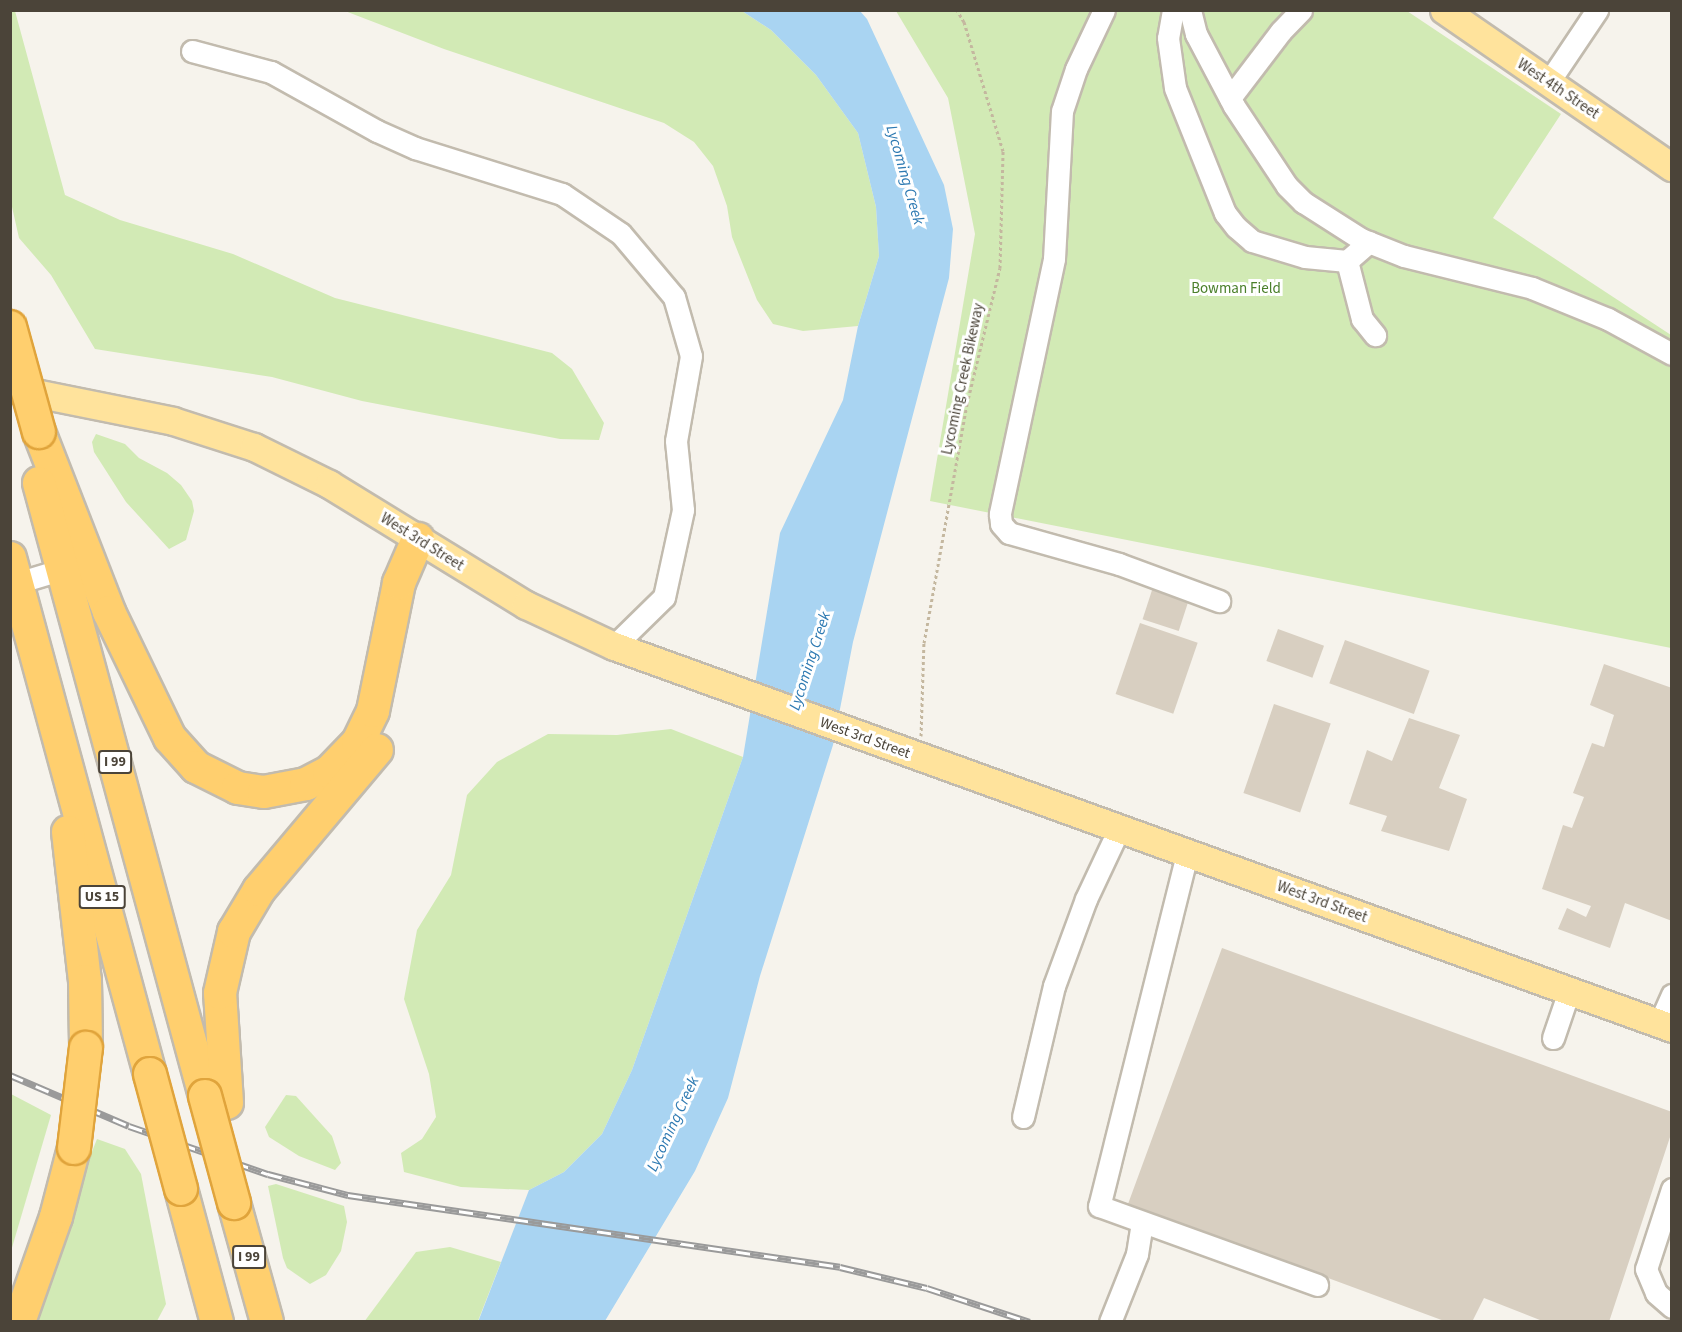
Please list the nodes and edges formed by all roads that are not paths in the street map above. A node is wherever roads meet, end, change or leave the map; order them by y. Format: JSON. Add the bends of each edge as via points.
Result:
{"nodes":[{"id":1,"x":1104,"y":10,"type":"edge"},
{"id":2,"x":1173,"y":10,"type":"edge"},
{"id":3,"x":1190,"y":10,"type":"edge"},
{"id":4,"x":1301,"y":10,"type":"edge"},
{"id":5,"x":1444,"y":10,"type":"edge"},
{"id":6,"x":1597,"y":10,"type":"edge"},
{"id":7,"x":192,"y":51,"type":"dead end"},
{"id":8,"x":1548,"y":83,"type":"junction"},
{"id":9,"x":1230,"y":98,"type":"junction"},
{"id":10,"x":1671,"y":167,"type":"edge"},
{"id":11,"x":1369,"y":242,"type":"junction"},
{"id":12,"x":1347,"y":261,"type":"junction"},
{"id":13,"x":10,"y":327,"type":"edge"},
{"id":14,"x":1375,"y":335,"type":"dead end"},
{"id":15,"x":1671,"y":354,"type":"edge"},
{"id":16,"x":10,"y":376,"type":"edge"},
{"id":17,"x":10,"y":388,"type":"edge"},
{"id":18,"x":32,"y":430,"type":"junction"},
{"id":19,"x":418,"y":539,"type":"junction"},
{"id":20,"x":63,"y":569,"type":"junction"},
{"id":21,"x":14,"y":571,"type":"edge"},
{"id":22,"x":1219,"y":601,"type":"dead end"},
{"id":23,"x":614,"y":646,"type":"junction"},
{"id":24,"x":54,"y":721,"type":"junction"},
{"id":25,"x":1119,"y":829,"type":"junction"},
{"id":26,"x":1187,"y":854,"type":"junction"},
{"id":27,"x":1569,"y":992,"type":"junction"},
{"id":28,"x":1671,"y":995,"type":"edge"},
{"id":29,"x":1665,"y":1026,"type":"edge"},
{"id":30,"x":1553,"y":1038,"type":"dead end"},
{"id":31,"x":216,"y":1099,"type":"junction"},
{"id":32,"x":1023,"y":1117,"type":"dead end"},
{"id":33,"x":1671,"y":1189,"type":"edge"},
{"id":34,"x":1142,"y":1222,"type":"junction"},
{"id":35,"x":1317,"y":1285,"type":"dead end"},
{"id":36,"x":1671,"y":1307,"type":"edge"},
{"id":37,"x":265,"y":1316,"type":"edge"},
{"id":38,"x":19,"y":1322,"type":"edge"},
{"id":39,"x":217,"y":1322,"type":"edge"},
{"id":40,"x":1110,"y":1322,"type":"edge"}],
"edges":[{"from":1,"to":22,"type":"street","via":[[1076,69],[1062,111],[1054,259],[1001,524],[1009,533],[1119,564]]},
{"from":2,"to":12,"type":"street","via":[[1168,38],[1175,88],[1225,213],[1252,241],[1274,250]]},
{"from":3,"to":9,"type":"street","via":[[1196,34]]},
{"from":4,"to":9,"type":"street"},
{"from":5,"to":8,"type":"main road","name":"West 4th Street"},
{"from":6,"to":8,"type":"street"},
{"from":7,"to":23,"type":"street","via":[[271,72],[376,131],[416,148],[562,194],[621,234],[674,297],[691,356],[676,441],[683,510],[664,597]]},
{"from":8,"to":10,"type":"main road","name":"West 4th Street"},
{"from":9,"to":11,"type":"street","via":[[1295,194],[1326,218]]},
{"from":11,"to":12,"type":"street"},
{"from":11,"to":15,"type":"street","via":[[1404,256],[1532,288],[1608,319]]},
{"from":12,"to":14,"type":"street","via":[[1362,319]]},
{"from":13,"to":18,"type":"highway","bridge":true},
{"from":16,"to":18,"type":"highway","number":"I 99"},
{"from":17,"to":19,"type":"main road","name":"West 3rd Street","via":[[146,415],[228,438],[304,471]]},
{"from":18,"to":19,"type":"highway","via":[[109,612],[163,726],[196,767],[238,788],[264,792],[306,784],[329,772],[358,742],[375,705],[399,584]]},
{"from":18,"to":20,"type":"highway","number":"I 99"},
{"from":19,"to":23,"type":"main road","name":"West 3rd Street","via":[[526,605]]},
{"from":19,"to":31,"type":"highway","via":[[419,587],[387,730],[365,766],[259,890],[228,947],[220,993]]},
{"from":20,"to":21,"type":"street"},
{"from":20,"to":31,"type":"highway","number":"I 99"},
{"from":21,"to":24,"type":"highway"},
{"from":23,"to":25,"type":"main road","name":"West 3rd Street"},
{"from":24,"to":38,"type":"highway","bridge":true,"via":[[82,944],[87,1048],[74,1148],[56,1217]]},
{"from":24,"to":39,"type":"highway","number":"US 15","bridge":true},
{"from":25,"to":26,"type":"main road","name":"West 3rd Street"},
{"from":25,"to":32,"type":"street","via":[[1086,899],[1054,986]]},
{"from":26,"to":27,"type":"main road","name":"West 3rd Street"},
{"from":26,"to":34,"type":"street","via":[[1099,1206]]},
{"from":27,"to":29,"type":"main road","name":"West 3rd Street"},
{"from":27,"to":30,"type":"street"},
{"from":28,"to":29,"type":"street"},
{"from":31,"to":37,"type":"highway","number":"I 99","bridge":true,"via":[[234,1203]]},
{"from":33,"to":36,"type":"street","via":[[1646,1269],[1656,1293]]},
{"from":34,"to":35,"type":"street"},
{"from":34,"to":40,"type":"street","via":[[1137,1254]]}]}
